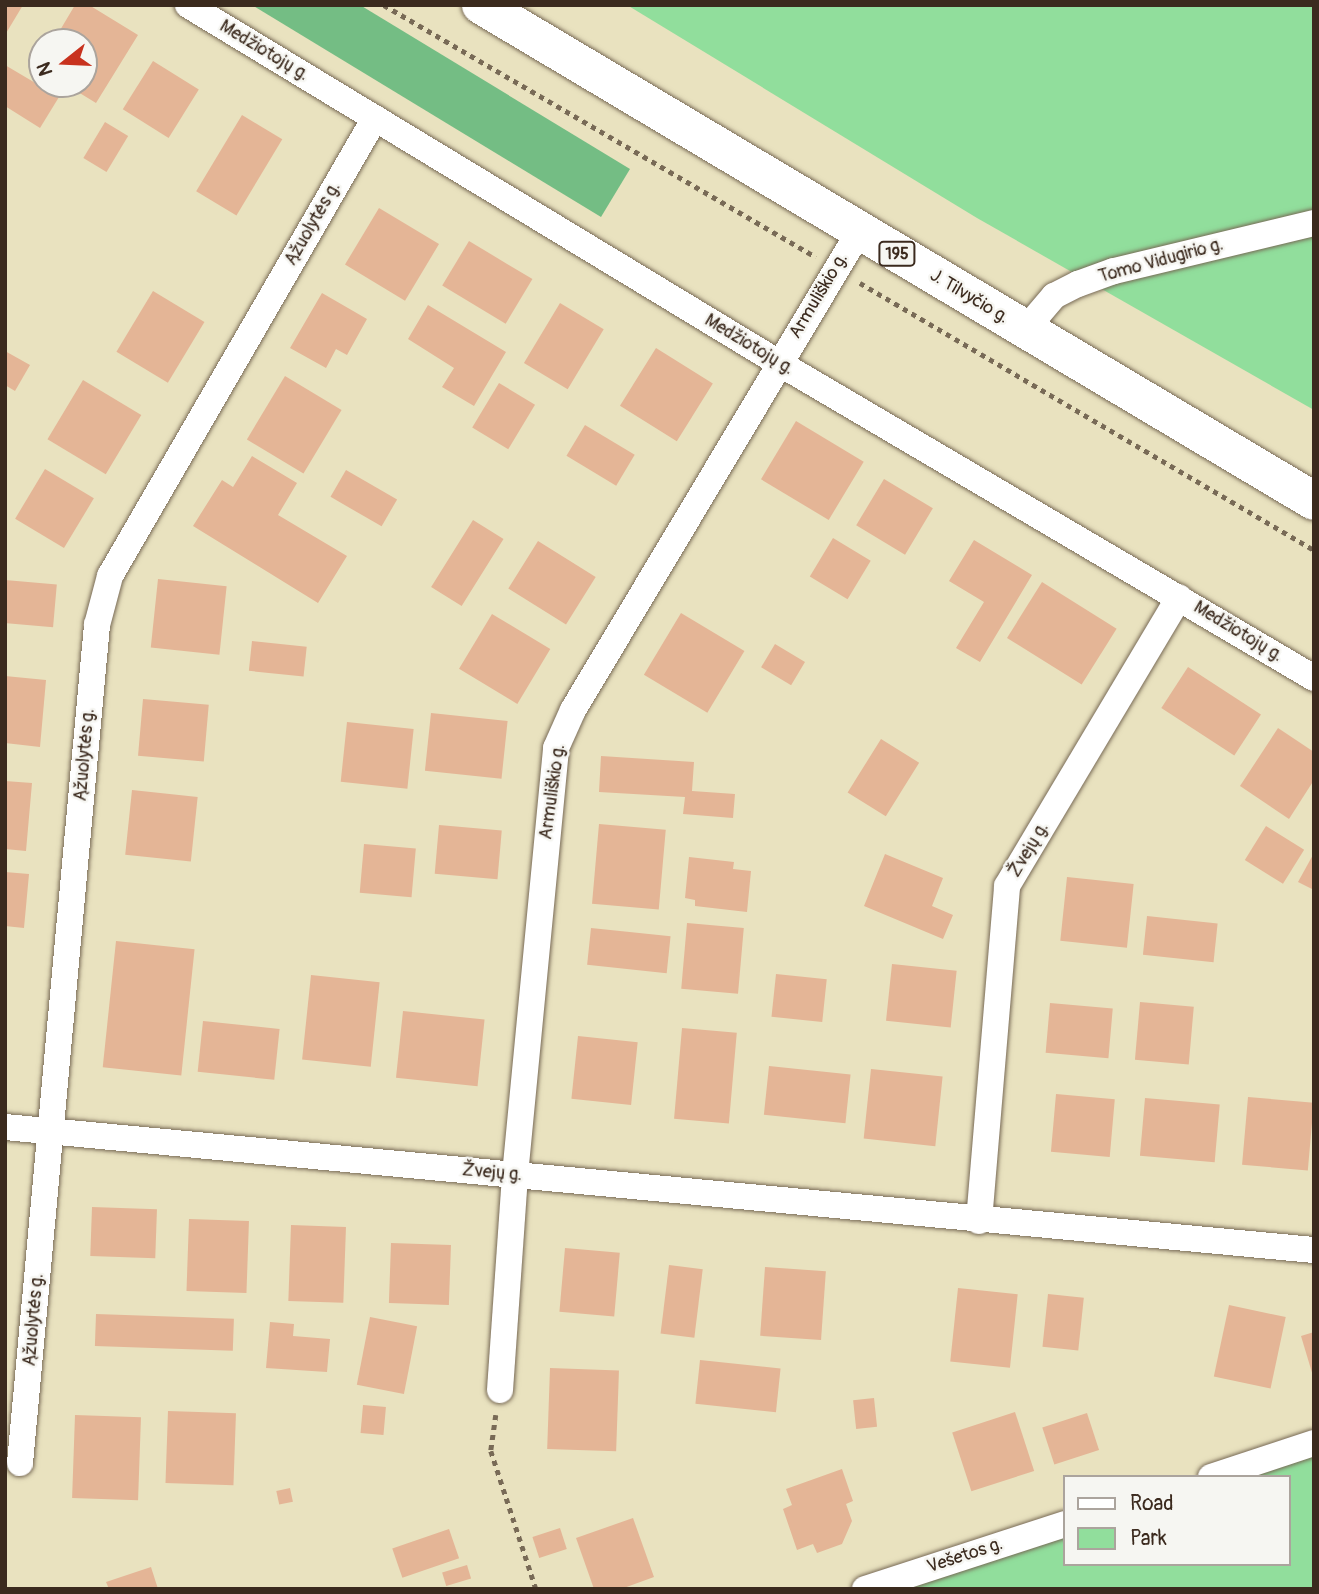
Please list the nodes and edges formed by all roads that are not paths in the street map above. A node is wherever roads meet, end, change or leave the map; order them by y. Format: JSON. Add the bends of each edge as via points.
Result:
{"nodes":[{"id":1,"x":188,"y":5,"type":"edge"},
{"id":2,"x":481,"y":5,"type":"edge"},
{"id":3,"x":375,"y":118,"type":"junction"},
{"id":4,"x":1314,"y":223,"type":"edge"},
{"id":5,"x":859,"y":232,"type":"junction"},
{"id":6,"x":1026,"y":330,"type":"junction"},
{"id":7,"x":779,"y":363,"type":"junction"},
{"id":8,"x":1314,"y":501,"type":"edge"},
{"id":9,"x":1179,"y":597,"type":"junction"},
{"id":10,"x":1314,"y":678,"type":"edge"},
{"id":11,"x":5,"y":1127,"type":"edge"},
{"id":12,"x":52,"y":1131,"type":"junction"},
{"id":13,"x":514,"y":1175,"type":"junction"},
{"id":14,"x":979,"y":1220,"type":"junction"},
{"id":15,"x":1314,"y":1250,"type":"edge"},
{"id":16,"x":500,"y":1390,"type":"road end"},
{"id":17,"x":1314,"y":1443,"type":"edge"},
{"id":18,"x":20,"y":1463,"type":"dead end"},
{"id":19,"x":1217,"y":1475,"type":"edge"},
{"id":20,"x":1064,"y":1524,"type":"edge"},
{"id":21,"x":865,"y":1589,"type":"edge"}],
"edges":[{"from":1,"to":3,"type":"street","name":"Medžiotojų g."},
{"from":2,"to":5,"type":"main road","name":"J. Tilvyčio g.","number":"195"},
{"from":3,"to":7,"type":"street","name":"Medžiotojų g."},
{"from":3,"to":12,"type":"street","name":"Ąžuolytės g.","via":[[110,576],[97,625]]},
{"from":4,"to":6,"type":"street","name":"Tomo Vidugirio g.","via":[[1114,271],[1078,284],[1046,303]]},
{"from":5,"to":6,"type":"main road","name":"J. Tilvyčio g.","number":"195"},
{"from":5,"to":7,"type":"street","name":"Armuliškio g."},
{"from":6,"to":8,"type":"main road","name":"J. Tilvyčio g.","number":"195"},
{"from":7,"to":9,"type":"street","name":"Medžiotojų g."},
{"from":7,"to":13,"type":"street","name":"Armuliškio g.","via":[[573,709],[556,748]]},
{"from":9,"to":10,"type":"street","name":"Medžiotojų g."},
{"from":9,"to":14,"type":"street","name":"Žvejų g.","via":[[1007,887]]},
{"from":11,"to":12,"type":"street","name":"Žvejų g."},
{"from":12,"to":13,"type":"street","name":"Žvejų g."},
{"from":12,"to":18,"type":"street","name":"Ąžuolytės g."},
{"from":13,"to":14,"type":"street","name":"Žvejų g."},
{"from":13,"to":16,"type":"street","name":"Armuliškio g."},
{"from":14,"to":15,"type":"street","name":"Žvejų g."},
{"from":17,"to":19,"type":"street"},
{"from":20,"to":21,"type":"street","name":"Vešetos g."}]}
